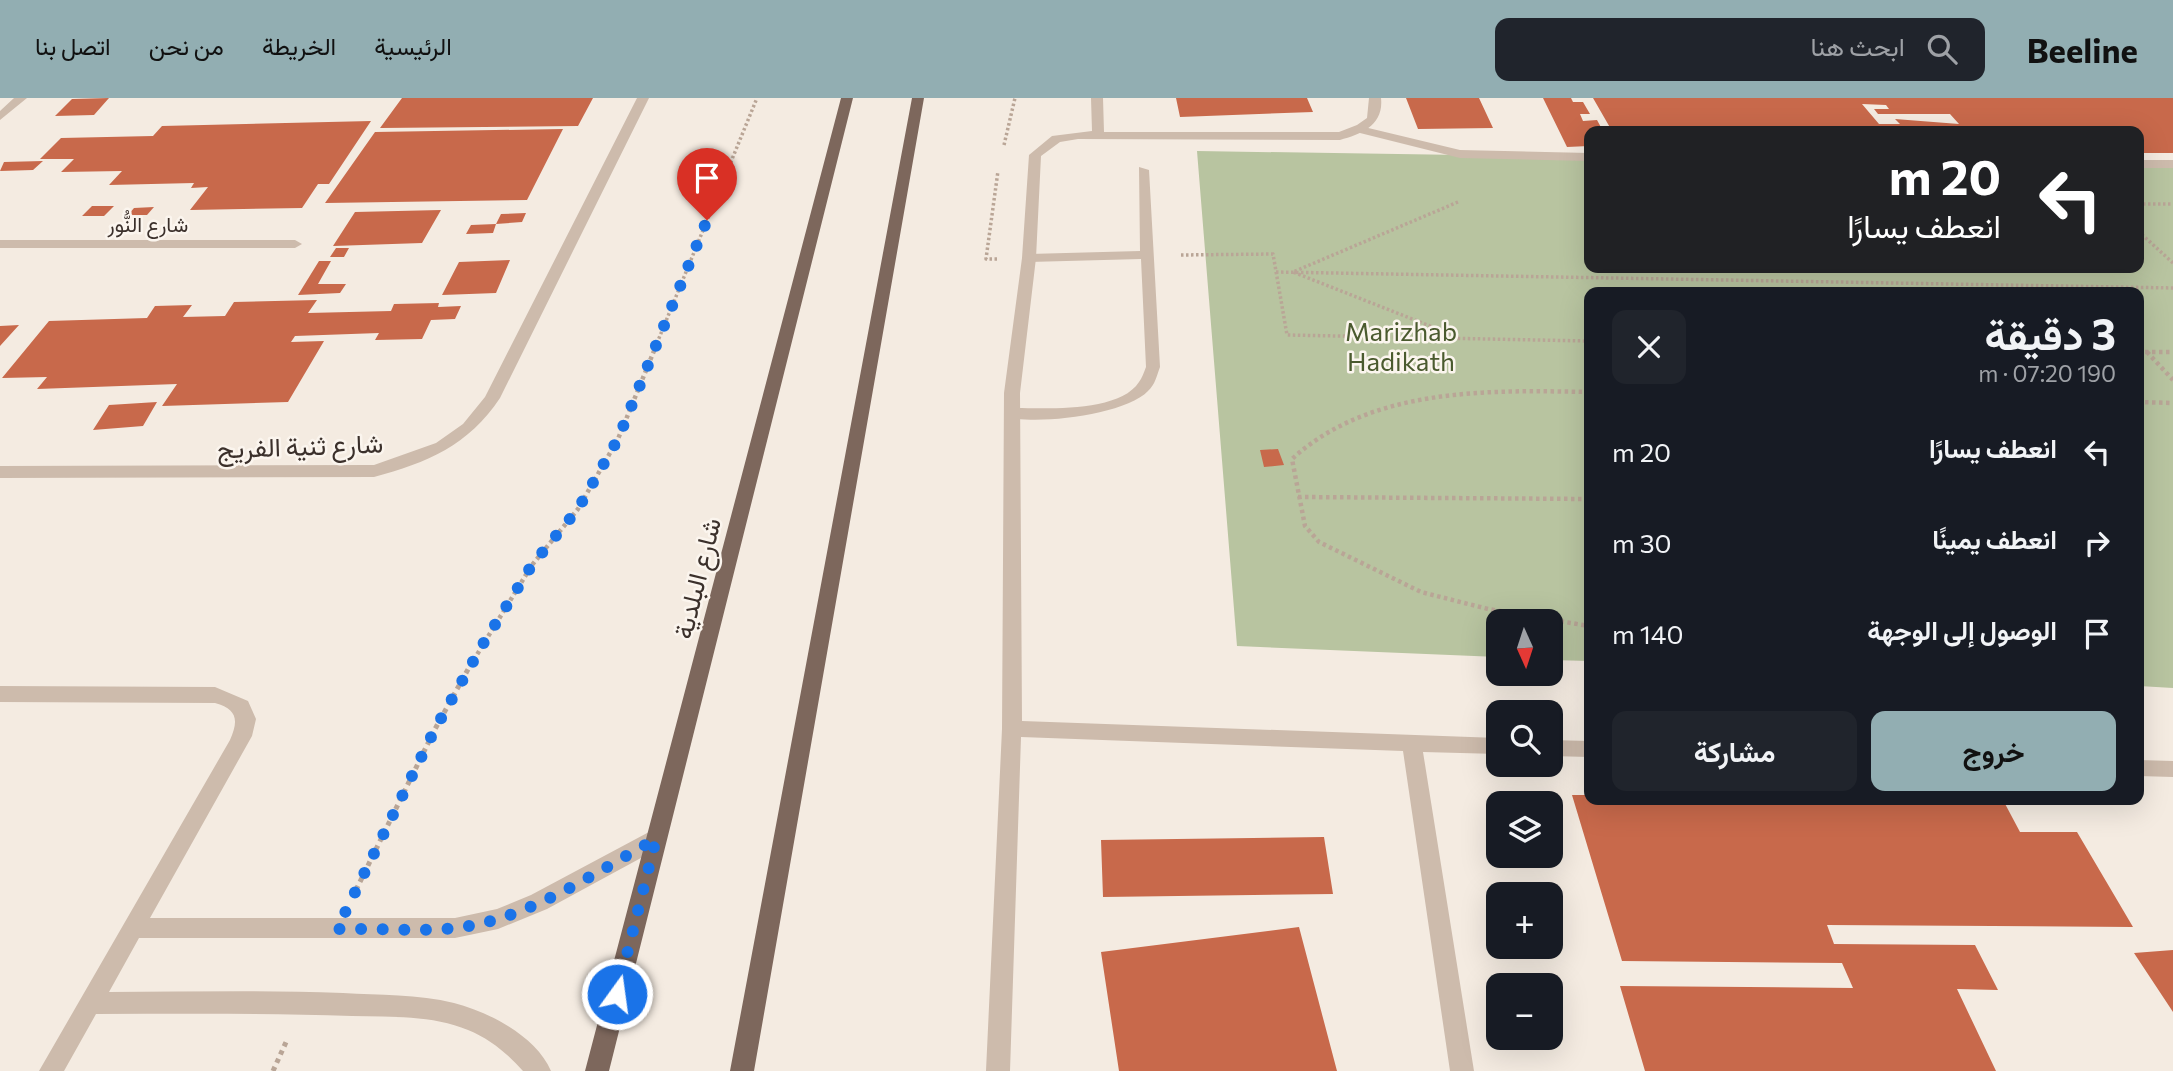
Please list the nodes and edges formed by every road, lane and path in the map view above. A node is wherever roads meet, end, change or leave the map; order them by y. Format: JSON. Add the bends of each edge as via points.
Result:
{"nodes":[{"id":1,"x":21,"y":98,"type":"edge"},
{"id":2,"x":643,"y":98,"type":"edge"},
{"id":3,"x":757,"y":98,"type":"edge"},
{"id":4,"x":847,"y":98,"type":"edge"},
{"id":5,"x":918,"y":98,"type":"edge"},
{"id":6,"x":1097,"y":98,"type":"edge"},
{"id":7,"x":1375,"y":98,"type":"edge"},
{"id":8,"x":0,"y":117,"type":"edge"},
{"id":9,"x":1360,"y":130,"type":"junction"},
{"id":10,"x":1098,"y":134,"type":"junction"},
{"id":11,"x":1584,"y":157,"type":"edge"},
{"id":12,"x":2144,"y":164,"type":"edge"},
{"id":13,"x":2173,"y":164,"type":"edge"},
{"id":14,"x":1143,"y":170,"type":"dead end"},
{"id":15,"x":1458,"y":202,"type":"dead end"},
{"id":16,"x":2144,"y":204,"type":"edge"},
{"id":17,"x":2173,"y":204,"type":"edge"},
{"id":18,"x":2144,"y":236,"type":"edge"},
{"id":19,"x":0,"y":244,"type":"edge"},
{"id":20,"x":295,"y":244,"type":"dead end"},
{"id":21,"x":1147,"y":256,"type":"junction"},
{"id":22,"x":1029,"y":258,"type":"junction"},
{"id":23,"x":2173,"y":263,"type":"edge"},
{"id":24,"x":1276,"y":272,"type":"junction"},
{"id":25,"x":1293,"y":272,"type":"junction"},
{"id":26,"x":1972,"y":284,"type":"junction"},
{"id":27,"x":1975,"y":287,"type":"edge"},
{"id":28,"x":2123,"y":287,"type":"edge"},
{"id":29,"x":2144,"y":287,"type":"edge"},
{"id":30,"x":2173,"y":288,"type":"edge"},
{"id":31,"x":1462,"y":338,"type":"junction"},
{"id":32,"x":1584,"y":341,"type":"edge"},
{"id":33,"x":2147,"y":352,"type":"joint"},
{"id":34,"x":2173,"y":352,"type":"edge"},
{"id":35,"x":2173,"y":380,"type":"edge"},
{"id":36,"x":1584,"y":391,"type":"edge"},
{"id":37,"x":2144,"y":402,"type":"edge"},
{"id":38,"x":2173,"y":403,"type":"edge"},
{"id":39,"x":1012,"y":413,"type":"junction"},
{"id":40,"x":0,"y":472,"type":"edge"},
{"id":41,"x":1298,"y":497,"type":"junction"},
{"id":42,"x":1584,"y":499,"type":"edge"},
{"id":43,"x":1584,"y":625,"type":"edge"},
{"id":44,"x":0,"y":694,"type":"edge"},
{"id":45,"x":1012,"y":729,"type":"junction"},
{"id":46,"x":1412,"y":743,"type":"junction"},
{"id":47,"x":1486,"y":746,"type":"edge"},
{"id":48,"x":1563,"y":748,"type":"edge"},
{"id":49,"x":1584,"y":749,"type":"edge"},
{"id":50,"x":2144,"y":768,"type":"edge"},
{"id":51,"x":2173,"y":769,"type":"edge"},
{"id":52,"x":656,"y":839,"type":"junction"},
{"id":53,"x":133,"y":928,"type":"junction"},
{"id":54,"x":337,"y":929,"type":"junction"},
{"id":55,"x":90,"y":1003,"type":"junction"},
{"id":56,"x":51,"y":1071,"type":"edge"},
{"id":57,"x":539,"y":1071,"type":"edge"},
{"id":58,"x":597,"y":1071,"type":"edge"},
{"id":59,"x":742,"y":1071,"type":"edge"},
{"id":60,"x":998,"y":1071,"type":"edge"},
{"id":61,"x":1462,"y":1071,"type":"edge"}],
"edges":[{"from":1,"to":8,"type":"street"},
{"from":2,"to":40,"type":"street","name":"شارع ثنية الفريج","via":[[492,398],[477,422],[450,444],[414,461],[374,471]]},
{"from":3,"to":54,"type":"path","via":[[618,439],[578,509],[532,565],[483,644],[435,729]]},
{"from":4,"to":52,"type":"main road","name":"شارع البلدية"},
{"from":5,"to":59,"type":"main road"},
{"from":6,"to":10,"type":"street"},
{"from":7,"to":9,"type":"street","via":[[1373,120]]},
{"from":9,"to":10,"type":"street","via":[[1315,137]]},
{"from":9,"to":11,"type":"street","via":[[1460,154]]},
{"from":10,"to":22,"type":"street","via":[[1056,139],[1035,155]]},
{"from":12,"to":13,"type":"street"},
{"from":14,"to":21,"type":"street"},
{"from":15,"to":25,"type":"path"},
{"from":16,"to":17,"type":"path"},
{"from":18,"to":23,"type":"path"},
{"from":19,"to":20,"type":"street","name":"شارع النُّور"},
{"from":21,"to":22,"type":"street"},
{"from":21,"to":24,"type":"path","via":[[1273,254]]},
{"from":21,"to":39,"type":"street","via":[[1153,367],[1145,386],[1128,400],[1098,408]]},
{"from":22,"to":39,"type":"street"},
{"from":24,"to":25,"type":"path"},
{"from":24,"to":31,"type":"path","via":[[1287,335]]},
{"from":25,"to":26,"type":"path"},
{"from":25,"to":31,"type":"path"},
{"from":26,"to":27,"type":"path"},
{"from":26,"to":28,"type":"path"},
{"from":29,"to":30,"type":"path"},
{"from":31,"to":32,"type":"path"},
{"from":33,"to":34,"type":"path"},
{"from":33,"to":35,"type":"path"},
{"from":36,"to":41,"type":"path","via":[[1458,395],[1373,413],[1324,432],[1292,459]]},
{"from":37,"to":38,"type":"path"},
{"from":39,"to":45,"type":"street"},
{"from":41,"to":42,"type":"path"},
{"from":41,"to":43,"type":"path","via":[[1305,526],[1319,542],[1396,581],[1488,609]]},
{"from":44,"to":53,"type":"street","via":[[215,695],[241,706],[247,717],[245,731]]},
{"from":45,"to":46,"type":"street"},
{"from":45,"to":60,"type":"street"},
{"from":46,"to":47,"type":"street"},
{"from":46,"to":61,"type":"street"},
{"from":48,"to":49,"type":"street"},
{"from":50,"to":51,"type":"street"},
{"from":52,"to":54,"type":"street","via":[[498,919],[455,928]]},
{"from":52,"to":58,"type":"main road","name":"شارع البلدية"},
{"from":53,"to":54,"type":"street"},
{"from":53,"to":55,"type":"street"},
{"from":55,"to":56,"type":"street"},
{"from":55,"to":57,"type":"street","via":[[303,1003],[430,1010],[465,1017],[496,1031],[523,1051]]}]}
